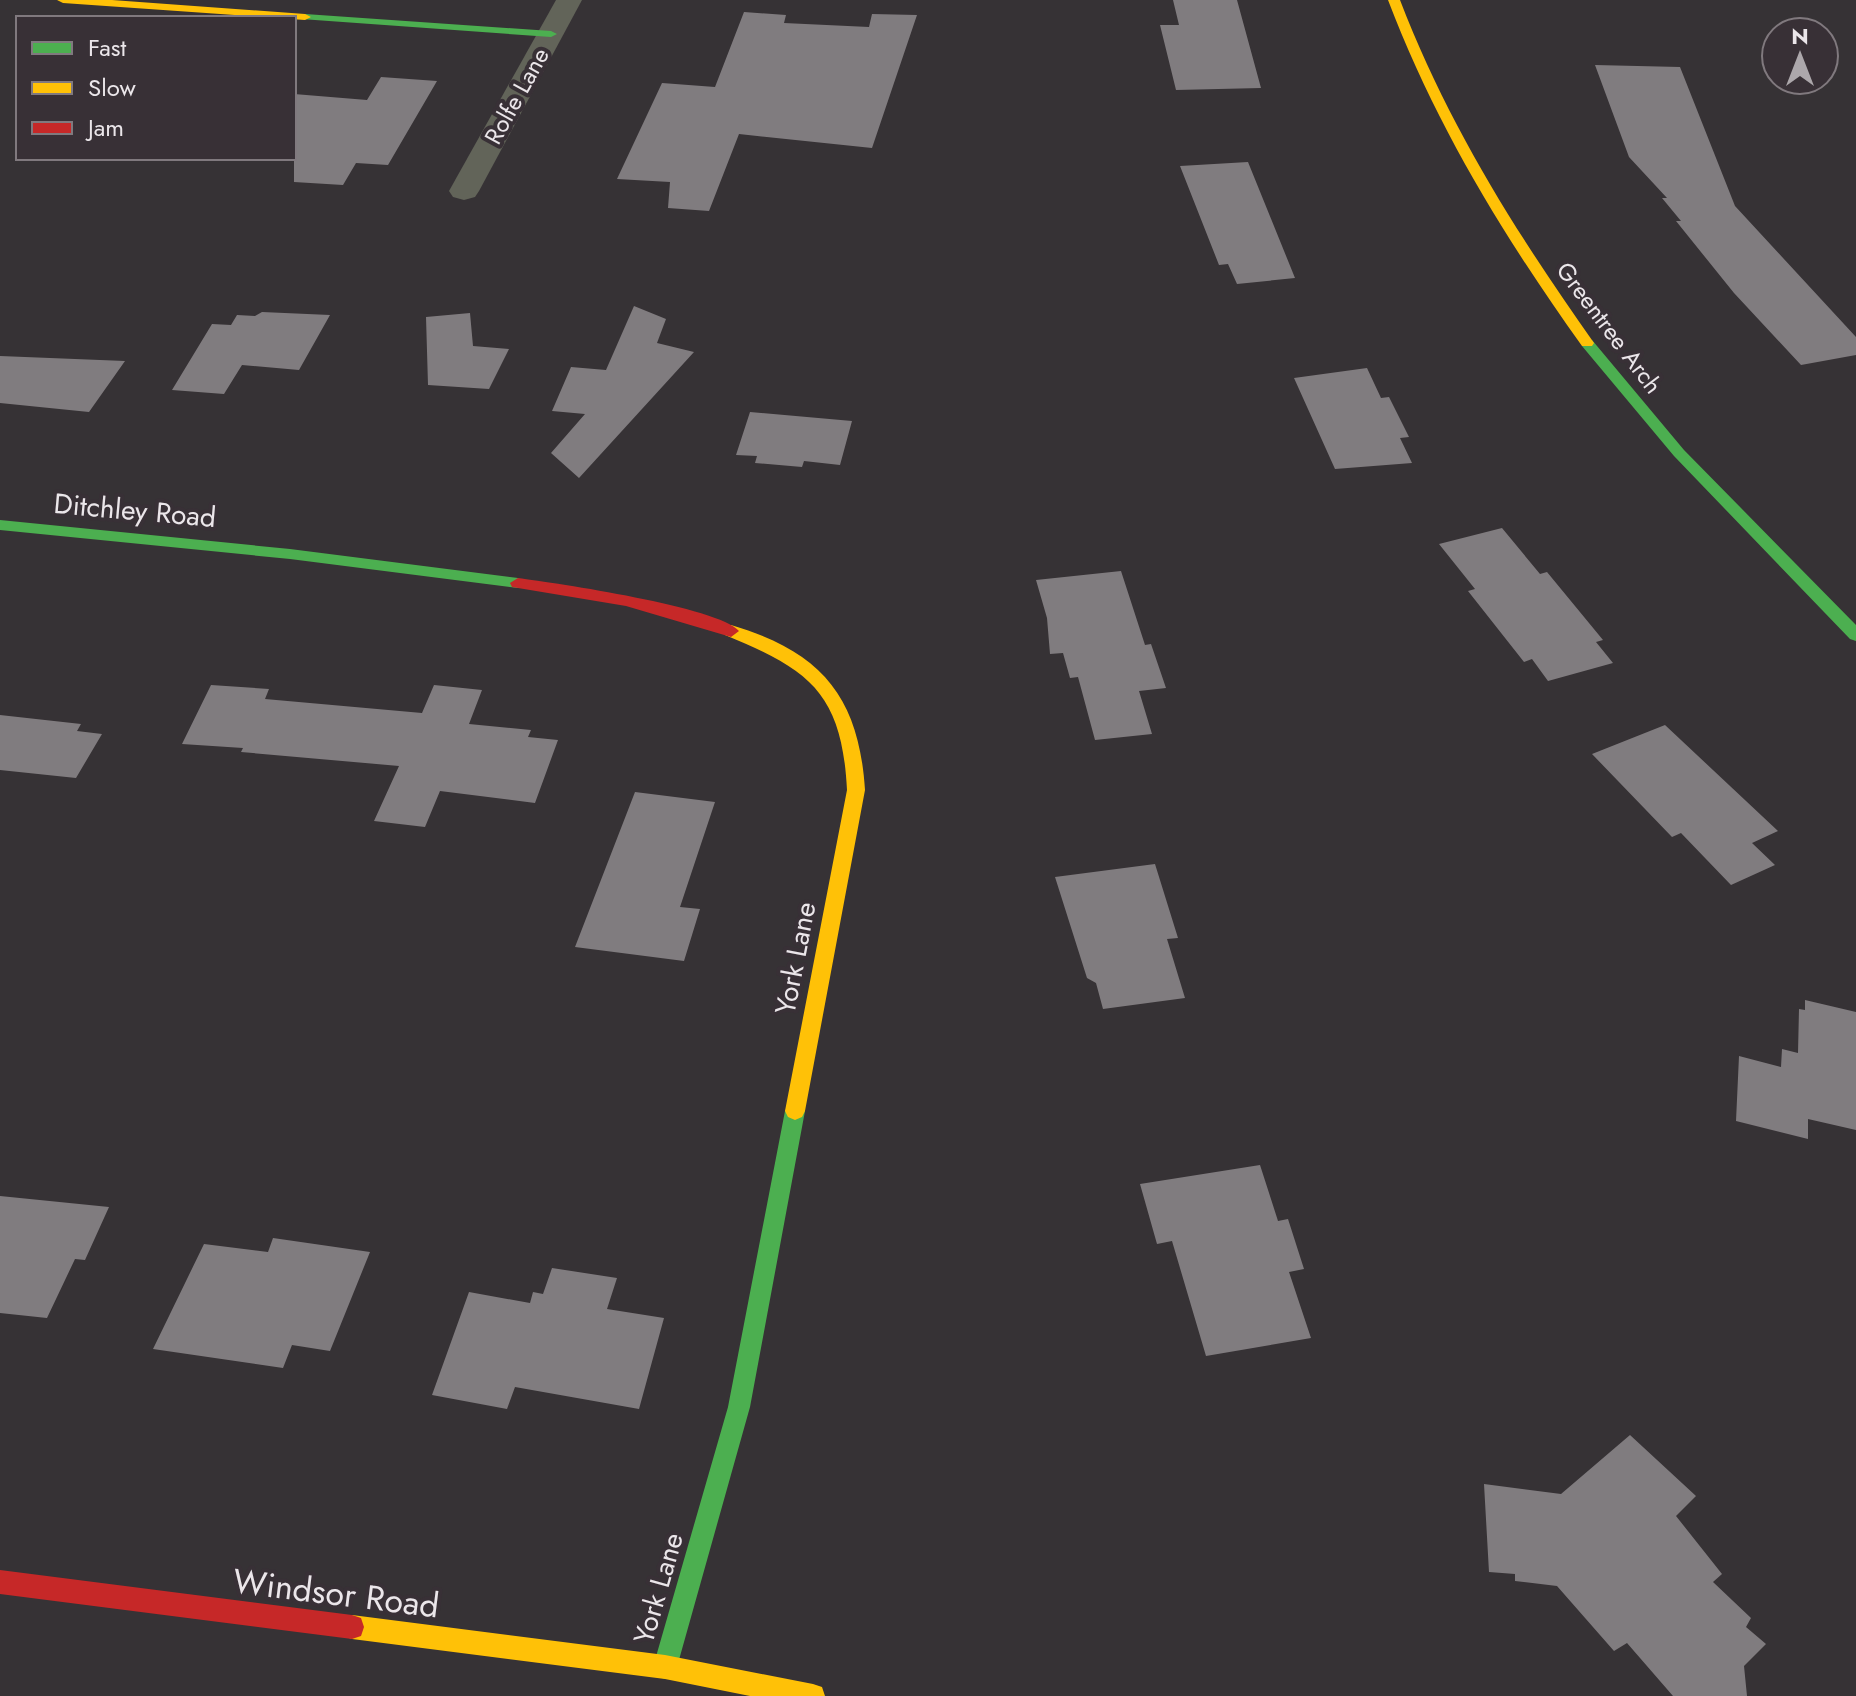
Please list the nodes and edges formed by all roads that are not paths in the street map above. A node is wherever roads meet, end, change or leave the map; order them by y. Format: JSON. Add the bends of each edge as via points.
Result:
{"nodes":[{"id":1,"x":63,"y":0,"type":"edge"},
{"id":2,"x":569,"y":0,"type":"edge"},
{"id":3,"x":1394,"y":0,"type":"edge"},
{"id":4,"x":293,"y":16,"type":"edge"},
{"id":5,"x":296,"y":16,"type":"edge"},
{"id":6,"x":551,"y":34,"type":"junction"},
{"id":7,"x":464,"y":191,"type":"dead end"},
{"id":8,"x":0,"y":525,"type":"edge"},
{"id":9,"x":264,"y":550,"type":"joint"},
{"id":10,"x":1856,"y":635,"type":"edge"},
{"id":11,"x":0,"y":1582,"type":"edge"},
{"id":12,"x":665,"y":1667,"type":"junction"},
{"id":13,"x":813,"y":1696,"type":"edge"}],
"edges":[{"from":1,"to":4,"type":"street"},
{"from":2,"to":6,"type":"street","name":"Rolfe Lane"},
{"from":3,"to":10,"type":"street","name":"Greentree Arch","via":[[1412,51],[1457,143],[1580,334],[1654,426]]},
{"from":5,"to":6,"type":"street"},
{"from":6,"to":7,"type":"street","name":"Rolfe Lane"},
{"from":8,"to":9,"type":"street","name":"Ditchley Road"},
{"from":9,"to":12,"type":"street","name":"York Lane","via":[[627,599],[693,616],[800,666],[821,681],[847,718],[857,752],[856,790],[742,1391]]},
{"from":11,"to":12,"type":"street","name":"Windsor Road"},
{"from":12,"to":13,"type":"street","name":"York Lane"}]}
